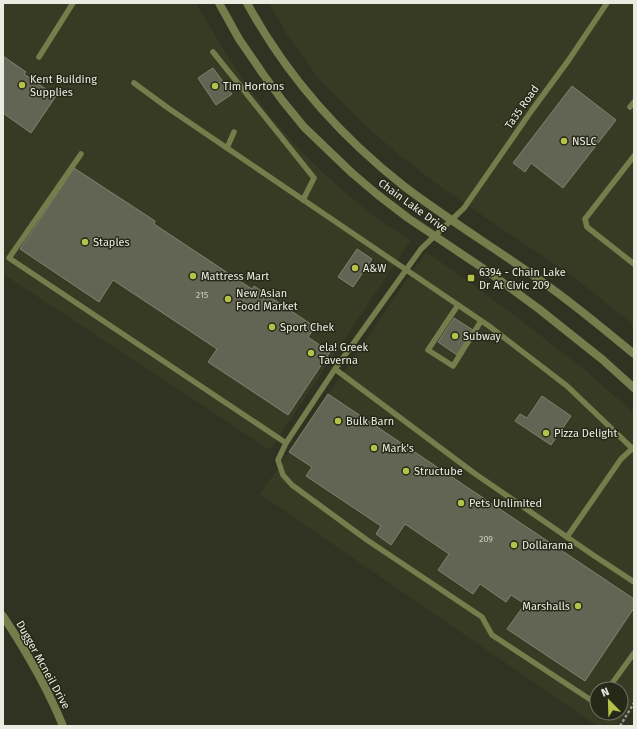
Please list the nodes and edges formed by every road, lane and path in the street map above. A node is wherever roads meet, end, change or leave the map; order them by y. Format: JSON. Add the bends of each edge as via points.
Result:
{"nodes":[{"id":1,"x":73,"y":3,"type":"edge"},
{"id":2,"x":219,"y":3,"type":"edge"},
{"id":3,"x":247,"y":3,"type":"edge"},
{"id":4,"x":607,"y":3,"type":"edge"},
{"id":5,"x":213,"y":52,"type":"dead end"},
{"id":6,"x":39,"y":57,"type":"dead end"},
{"id":7,"x":134,"y":82,"type":"dead end"},
{"id":8,"x":234,"y":132,"type":"dead end"},
{"id":9,"x":227,"y":148,"type":"junction"},
{"id":10,"x":81,"y":154,"type":"dead end"},
{"id":11,"x":634,"y":156,"type":"edge"},
{"id":12,"x":303,"y":200,"type":"junction"},
{"id":13,"x":452,"y":220,"type":"junction"},
{"id":14,"x":434,"y":236,"type":"junction"},
{"id":15,"x":634,"y":264,"type":"edge"},
{"id":16,"x":406,"y":270,"type":"junction"},
{"id":17,"x":458,"y":305,"type":"junction"},
{"id":18,"x":481,"y":321,"type":"junction"},
{"id":19,"x":634,"y":354,"type":"edge"},
{"id":20,"x":335,"y":369,"type":"junction"},
{"id":21,"x":634,"y":388,"type":"edge"},
{"id":22,"x":286,"y":443,"type":"junction"},
{"id":23,"x":634,"y":448,"type":"edge"},
{"id":24,"x":567,"y":537,"type":"junction"},
{"id":25,"x":634,"y":582,"type":"edge"},
{"id":26,"x":3,"y":616,"type":"edge"},
{"id":27,"x":634,"y":653,"type":"edge"},
{"id":28,"x":614,"y":681,"type":"edge"},
{"id":29,"x":589,"y":699,"type":"edge"},
{"id":30,"x":634,"y":703,"type":"edge"},
{"id":31,"x":63,"y":726,"type":"edge"},
{"id":32,"x":620,"y":726,"type":"edge"}],
"edges":[{"from":1,"to":6,"type":"lane"},
{"from":2,"to":14,"type":"street","name":"Chain Lake Drive","via":[[239,39],[304,127],[378,195]]},
{"from":3,"to":13,"type":"street","name":"Chain Lake Drive","via":[[288,68],[330,119],[379,166]]},
{"from":4,"to":13,"type":"lane","name":"Ta35 Road","via":[[464,208]]},
{"from":5,"to":12,"type":"lane","via":[[314,178]]},
{"from":7,"to":9,"type":"lane"},
{"from":8,"to":9,"type":"lane"},
{"from":9,"to":12,"type":"lane"},
{"from":10,"to":22,"type":"lane","via":[[10,258]]},
{"from":11,"to":15,"type":"lane","via":[[585,219],[587,227]]},
{"from":12,"to":16,"type":"lane"},
{"from":13,"to":14,"type":"lane","name":"Ta35 Road"},
{"from":13,"to":19,"type":"street","name":"Chain Lake Drive","via":[[546,285]]},
{"from":14,"to":16,"type":"lane","name":"Ta35 Road"},
{"from":14,"to":21,"type":"street","name":"Chain Lake Drive","via":[[539,309]]},
{"from":16,"to":17,"type":"lane"},
{"from":16,"to":20,"type":"lane","name":"Ta35 Road"},
{"from":17,"to":18,"type":"lane"},
{"from":17,"to":18,"type":"lane","via":[[428,350],[453,366]]},
{"from":18,"to":23,"type":"lane","via":[[567,386]]},
{"from":20,"to":22,"type":"lane","name":"Ta35 Road"},
{"from":20,"to":24,"type":"lane","via":[[474,473]]},
{"from":22,"to":29,"type":"lane","name":"Ta35 Road","via":[[278,460],[283,475],[292,486],[482,617],[492,635]]},
{"from":23,"to":24,"type":"lane","via":[[621,459]]},
{"from":24,"to":25,"type":"lane"},
{"from":26,"to":31,"type":"street","name":"Dugger Mcneil Drive","via":[[26,652]]},
{"from":27,"to":28,"type":"lane"},
{"from":30,"to":32,"type":"path"}]}
